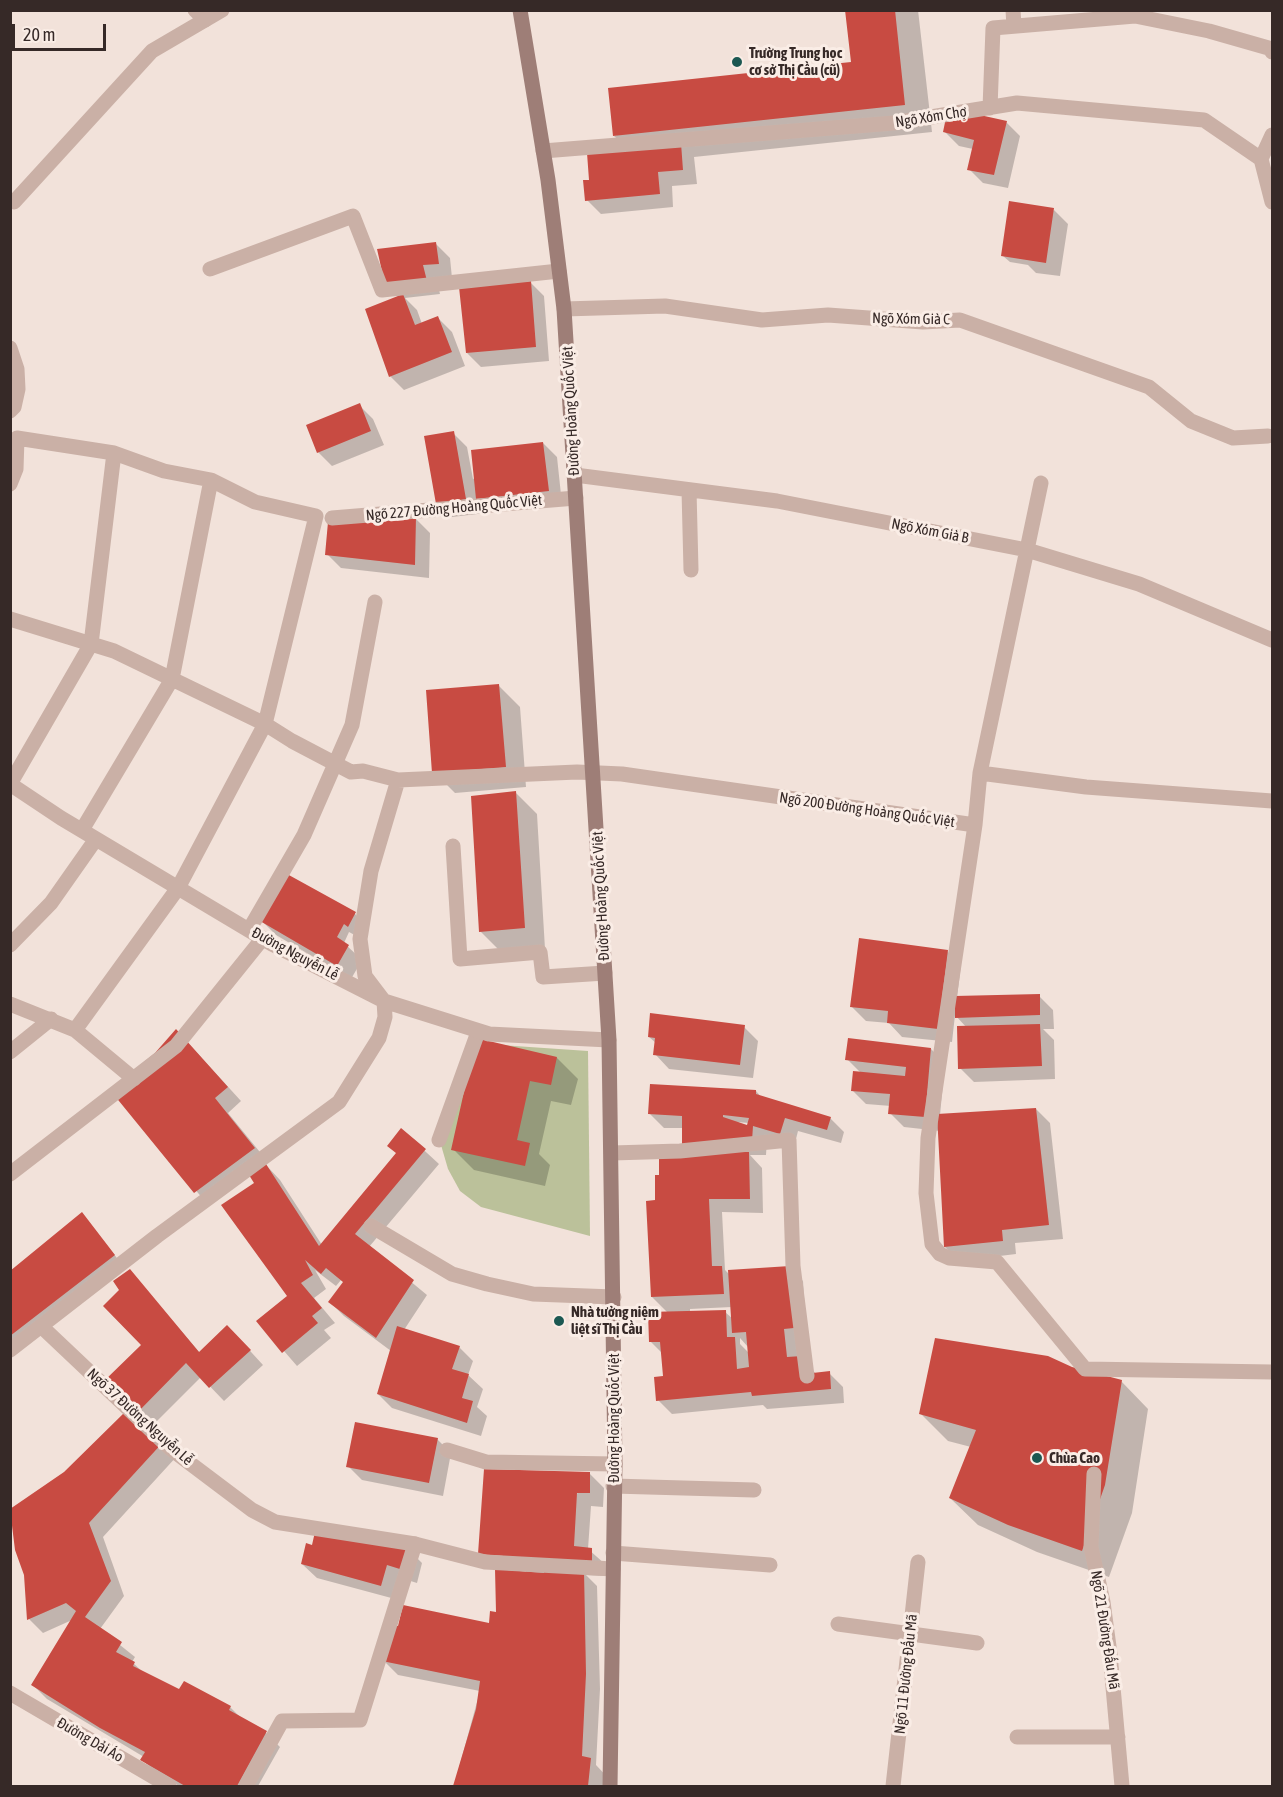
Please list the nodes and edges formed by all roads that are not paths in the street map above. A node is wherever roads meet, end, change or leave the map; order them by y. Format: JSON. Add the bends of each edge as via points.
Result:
{"nodes":[{"id":1,"x":222,"y":10,"type":"edge"},
{"id":2,"x":520,"y":10,"type":"edge"},
{"id":3,"x":200,"y":15,"type":"edge"},
{"id":4,"x":1155,"y":15,"type":"edge"},
{"id":5,"x":1013,"y":18,"type":"edge"},
{"id":6,"x":1272,"y":52,"type":"edge"},
{"id":7,"x":990,"y":108,"type":"junction"},
{"id":8,"x":1272,"y":135,"type":"edge"},
{"id":9,"x":543,"y":151,"type":"junction"},
{"id":10,"x":1261,"y":159,"type":"junction"},
{"id":11,"x":14,"y":202,"type":"dead end"},
{"id":12,"x":1272,"y":202,"type":"edge"},
{"id":13,"x":210,"y":269,"type":"dead end"},
{"id":14,"x":559,"y":272,"type":"junction"},
{"id":15,"x":564,"y":309,"type":"junction"},
{"id":16,"x":10,"y":348,"type":"edge"},
{"id":17,"x":10,"y":411,"type":"edge"},
{"id":18,"x":1268,"y":436,"type":"dead end"},
{"id":19,"x":114,"y":453,"type":"junction"},
{"id":20,"x":575,"y":475,"type":"junction"},
{"id":21,"x":211,"y":480,"type":"junction"},
{"id":22,"x":1041,"y":483,"type":"dead end"},
{"id":23,"x":10,"y":484,"type":"edge"},
{"id":24,"x":689,"y":490,"type":"junction"},
{"id":25,"x":576,"y":498,"type":"junction"},
{"id":26,"x":332,"y":518,"type":"dead end"},
{"id":27,"x":1027,"y":550,"type":"junction"},
{"id":28,"x":691,"y":570,"type":"dead end"},
{"id":29,"x":375,"y":602,"type":"dead end"},
{"id":30,"x":10,"y":619,"type":"edge"},
{"id":31,"x":1272,"y":640,"type":"edge"},
{"id":32,"x":91,"y":644,"type":"junction"},
{"id":33,"x":172,"y":679,"type":"junction"},
{"id":34,"x":265,"y":724,"type":"junction"},
{"id":35,"x":335,"y":763,"type":"junction"},
{"id":36,"x":594,"y":773,"type":"junction"},
{"id":37,"x":980,"y":773,"type":"junction"},
{"id":38,"x":398,"y":780,"type":"junction"},
{"id":39,"x":10,"y":784,"type":"edge"},
{"id":40,"x":1272,"y":801,"type":"edge"},
{"id":41,"x":975,"y":825,"type":"junction"},
{"id":42,"x":82,"y":830,"type":"junction"},
{"id":43,"x":96,"y":839,"type":"junction"},
{"id":44,"x":453,"y":846,"type":"dead end"},
{"id":45,"x":178,"y":888,"type":"junction"},
{"id":46,"x":249,"y":930,"type":"junction"},
{"id":47,"x":263,"y":938,"type":"junction"},
{"id":48,"x":10,"y":945,"type":"edge"},
{"id":49,"x":605,"y":973,"type":"junction"},
{"id":50,"x":384,"y":1001,"type":"junction"},
{"id":51,"x":10,"y":1004,"type":"edge"},
{"id":52,"x":51,"y":1019,"type":"junction"},
{"id":53,"x":75,"y":1030,"type":"junction"},
{"id":54,"x":477,"y":1032,"type":"junction"},
{"id":55,"x":609,"y":1040,"type":"junction"},
{"id":56,"x":10,"y":1052,"type":"edge"},
{"id":57,"x":134,"y":1079,"type":"junction"},
{"id":58,"x":439,"y":1140,"type":"dead end"},
{"id":59,"x":612,"y":1153,"type":"junction"},
{"id":60,"x":10,"y":1174,"type":"edge"},
{"id":61,"x":371,"y":1226,"type":"dead end"},
{"id":62,"x":614,"y":1297,"type":"junction"},
{"id":63,"x":42,"y":1327,"type":"junction"},
{"id":64,"x":10,"y":1350,"type":"edge"},
{"id":65,"x":1272,"y":1372,"type":"edge"},
{"id":66,"x":807,"y":1376,"type":"dead end"},
{"id":67,"x":447,"y":1450,"type":"dead end"},
{"id":68,"x":615,"y":1464,"type":"junction"},
{"id":69,"x":1094,"y":1474,"type":"dead end"},
{"id":70,"x":613,"y":1486,"type":"junction"},
{"id":71,"x":753,"y":1490,"type":"dead end"},
{"id":72,"x":415,"y":1544,"type":"junction"},
{"id":73,"x":613,"y":1553,"type":"junction"},
{"id":74,"x":918,"y":1562,"type":"dead end"},
{"id":75,"x":770,"y":1565,"type":"dead end"},
{"id":76,"x":613,"y":1569,"type":"junction"},
{"id":77,"x":838,"y":1624,"type":"dead end"},
{"id":78,"x":910,"y":1635,"type":"junction"},
{"id":79,"x":976,"y":1643,"type":"dead end"},
{"id":80,"x":10,"y":1693,"type":"edge"},
{"id":81,"x":1017,"y":1737,"type":"dead end"},
{"id":82,"x":1118,"y":1737,"type":"junction"},
{"id":83,"x":169,"y":1786,"type":"edge"},
{"id":84,"x":246,"y":1786,"type":"edge"},
{"id":85,"x":610,"y":1786,"type":"edge"},
{"id":86,"x":893,"y":1786,"type":"edge"},
{"id":87,"x":1122,"y":1786,"type":"edge"}],
"edges":[{"from":1,"to":3,"type":"street"},
{"from":2,"to":9,"type":"main road","name":"Đường Hoàng Quốc Việt"},
{"from":3,"to":11,"type":"street","via":[[152,51]]},
{"from":4,"to":5,"type":"street"},
{"from":4,"to":6,"type":"street"},
{"from":5,"to":7,"type":"street","via":[[993,28]]},
{"from":7,"to":9,"type":"street","name":"Ngõ Xóm Chợ","via":[[894,123]]},
{"from":7,"to":10,"type":"street","name":"Ngõ Xóm Chợ","via":[[1017,103],[1204,120]]},
{"from":8,"to":10,"type":"street"},
{"from":9,"to":14,"type":"main road","name":"Đường Hoàng Quốc Việt"},
{"from":10,"to":12,"type":"street"},
{"from":13,"to":14,"type":"street","via":[[353,216],[382,291]]},
{"from":14,"to":15,"type":"main road","name":"Đường Hoàng Quốc Việt"},
{"from":15,"to":18,"type":"street","name":"Ngõ Xóm Già C","via":[[665,306],[762,320],[828,315],[923,322],[960,320],[1149,387],[1191,421],[1233,438]]},
{"from":15,"to":20,"type":"main road","name":"Đường Hoàng Quốc Việt"},
{"from":16,"to":17,"type":"street","via":[[18,389]]},
{"from":19,"to":21,"type":"street","via":[[164,471]]},
{"from":19,"to":23,"type":"street","via":[[17,438],[16,469]]},
{"from":19,"to":32,"type":"street"},
{"from":20,"to":24,"type":"street","name":"Ngõ Xóm Già B"},
{"from":20,"to":25,"type":"main road","name":"Đường Hoàng Quốc Việt"},
{"from":21,"to":33,"type":"street"},
{"from":21,"to":34,"type":"street","via":[[255,502],[316,516]]},
{"from":22,"to":27,"type":"street","name":"Ngõ 200 Đường Hoàng Quốc Việt"},
{"from":24,"to":27,"type":"street","name":"Ngõ Xóm Già B","via":[[787,503]]},
{"from":24,"to":28,"type":"street"},
{"from":25,"to":26,"type":"street","name":"Ngõ 227 Đường Hoàng Quốc Việt"},
{"from":25,"to":36,"type":"main road","name":"Đường Hoàng Quốc Việt"},
{"from":27,"to":31,"type":"street","name":"Ngõ Xóm Già B","via":[[1139,584]]},
{"from":27,"to":37,"type":"street","name":"Ngõ 200 Đường Hoàng Quốc Việt"},
{"from":29,"to":35,"type":"street","via":[[352,725]]},
{"from":30,"to":32,"type":"street","name":"Ngõ 200 Đường Hoàng Quốc Việt"},
{"from":32,"to":33,"type":"street","name":"Ngõ 200 Đường Hoàng Quốc Việt"},
{"from":32,"to":39,"type":"street"},
{"from":33,"to":34,"type":"street","name":"Ngõ 200 Đường Hoàng Quốc Việt"},
{"from":33,"to":42,"type":"street"},
{"from":34,"to":35,"type":"street","name":"Ngõ 200 Đường Hoàng Quốc Việt"},
{"from":34,"to":45,"type":"street"},
{"from":35,"to":38,"type":"street","name":"Ngõ 200 Đường Hoàng Quốc Việt","via":[[351,772]]},
{"from":35,"to":46,"type":"street","via":[[304,835]]},
{"from":36,"to":38,"type":"street","name":"Ngõ 200 Đường Hoàng Quốc Việt"},
{"from":36,"to":41,"type":"street","name":"Ngõ 200 Đường Hoàng Quốc Việt"},
{"from":36,"to":49,"type":"main road","name":"Đường Hoàng Quốc Việt"},
{"from":37,"to":40,"type":"street","via":[[1086,787]]},
{"from":37,"to":41,"type":"street","name":"Ngõ 200 Đường Hoàng Quốc Việt"},
{"from":38,"to":50,"type":"street","via":[[371,871],[360,939],[365,976]]},
{"from":39,"to":42,"type":"street","name":"Đường Nguyễn Lễ"},
{"from":41,"to":65,"type":"street","via":[[928,1138],[926,1192],[932,1244],[949,1258],[997,1262],[1084,1369]]},
{"from":42,"to":43,"type":"street","name":"Đường Nguyễn Lễ"},
{"from":43,"to":45,"type":"street","name":"Đường Nguyễn Lễ"},
{"from":43,"to":48,"type":"street","via":[[51,903]]},
{"from":44,"to":49,"type":"street","via":[[460,959],[540,952],[543,977]]},
{"from":45,"to":46,"type":"street","name":"Đường Nguyễn Lễ"},
{"from":45,"to":53,"type":"street"},
{"from":46,"to":47,"type":"street","name":"Đường Nguyễn Lễ"},
{"from":47,"to":50,"type":"street","name":"Đường Nguyễn Lễ"},
{"from":47,"to":57,"type":"street","via":[[176,1046]]},
{"from":49,"to":55,"type":"main road","name":"Đường Hoàng Quốc Việt"},
{"from":50,"to":54,"type":"street","name":"Đường Nguyễn Lễ"},
{"from":50,"to":63,"type":"street","via":[[385,1017],[379,1038],[339,1102],[157,1236]]},
{"from":51,"to":52,"type":"street"},
{"from":52,"to":53,"type":"street"},
{"from":52,"to":56,"type":"street"},
{"from":53,"to":57,"type":"street"},
{"from":54,"to":55,"type":"street","name":"Đường Nguyễn Lễ"},
{"from":54,"to":58,"type":"street"},
{"from":55,"to":59,"type":"main road","name":"Đường Hoàng Quốc Việt"},
{"from":57,"to":60,"type":"street"},
{"from":59,"to":62,"type":"main road","name":"Đường Hoàng Quốc Việt"},
{"from":59,"to":66,"type":"street","via":[[789,1140],[793,1266]]},
{"from":61,"to":62,"type":"street","via":[[452,1274],[533,1294]]},
{"from":62,"to":68,"type":"main road","name":"Đường Hoàng Quốc Việt"},
{"from":63,"to":64,"type":"street"},
{"from":63,"to":72,"type":"street","name":"Ngõ 37 Đường Nguyễn Lễ","via":[[171,1449],[252,1510],[275,1522]]},
{"from":67,"to":68,"type":"street","via":[[486,1462]]},
{"from":68,"to":70,"type":"main road","name":"Đường Hoàng Quốc Việt"},
{"from":69,"to":82,"type":"street","name":"Ngõ 21 Đường Đấu Mã","via":[[1091,1547],[1103,1602]]},
{"from":70,"to":71,"type":"street"},
{"from":70,"to":73,"type":"main road","name":"Đường Hoàng Quốc Việt"},
{"from":72,"to":76,"type":"street","name":"Ngõ 37 Đường Nguyễn Lễ","via":[[485,1562]]},
{"from":72,"to":84,"type":"street","via":[[360,1720],[282,1721]]},
{"from":73,"to":75,"type":"street"},
{"from":73,"to":76,"type":"main road","name":"Đường Hoàng Quốc Việt"},
{"from":74,"to":78,"type":"street","name":"Ngõ 11 Đường Đấu Mã"},
{"from":76,"to":85,"type":"main road","name":"Đường Hoàng Quốc Việt"},
{"from":77,"to":78,"type":"street"},
{"from":78,"to":79,"type":"street"},
{"from":78,"to":86,"type":"street","name":"Ngõ 11 Đường Đấu Mã"},
{"from":80,"to":83,"type":"street","name":"Đường Dải Áo"},
{"from":81,"to":82,"type":"street"},
{"from":82,"to":87,"type":"street","name":"Ngõ 21 Đường Đấu Mã"}]}
